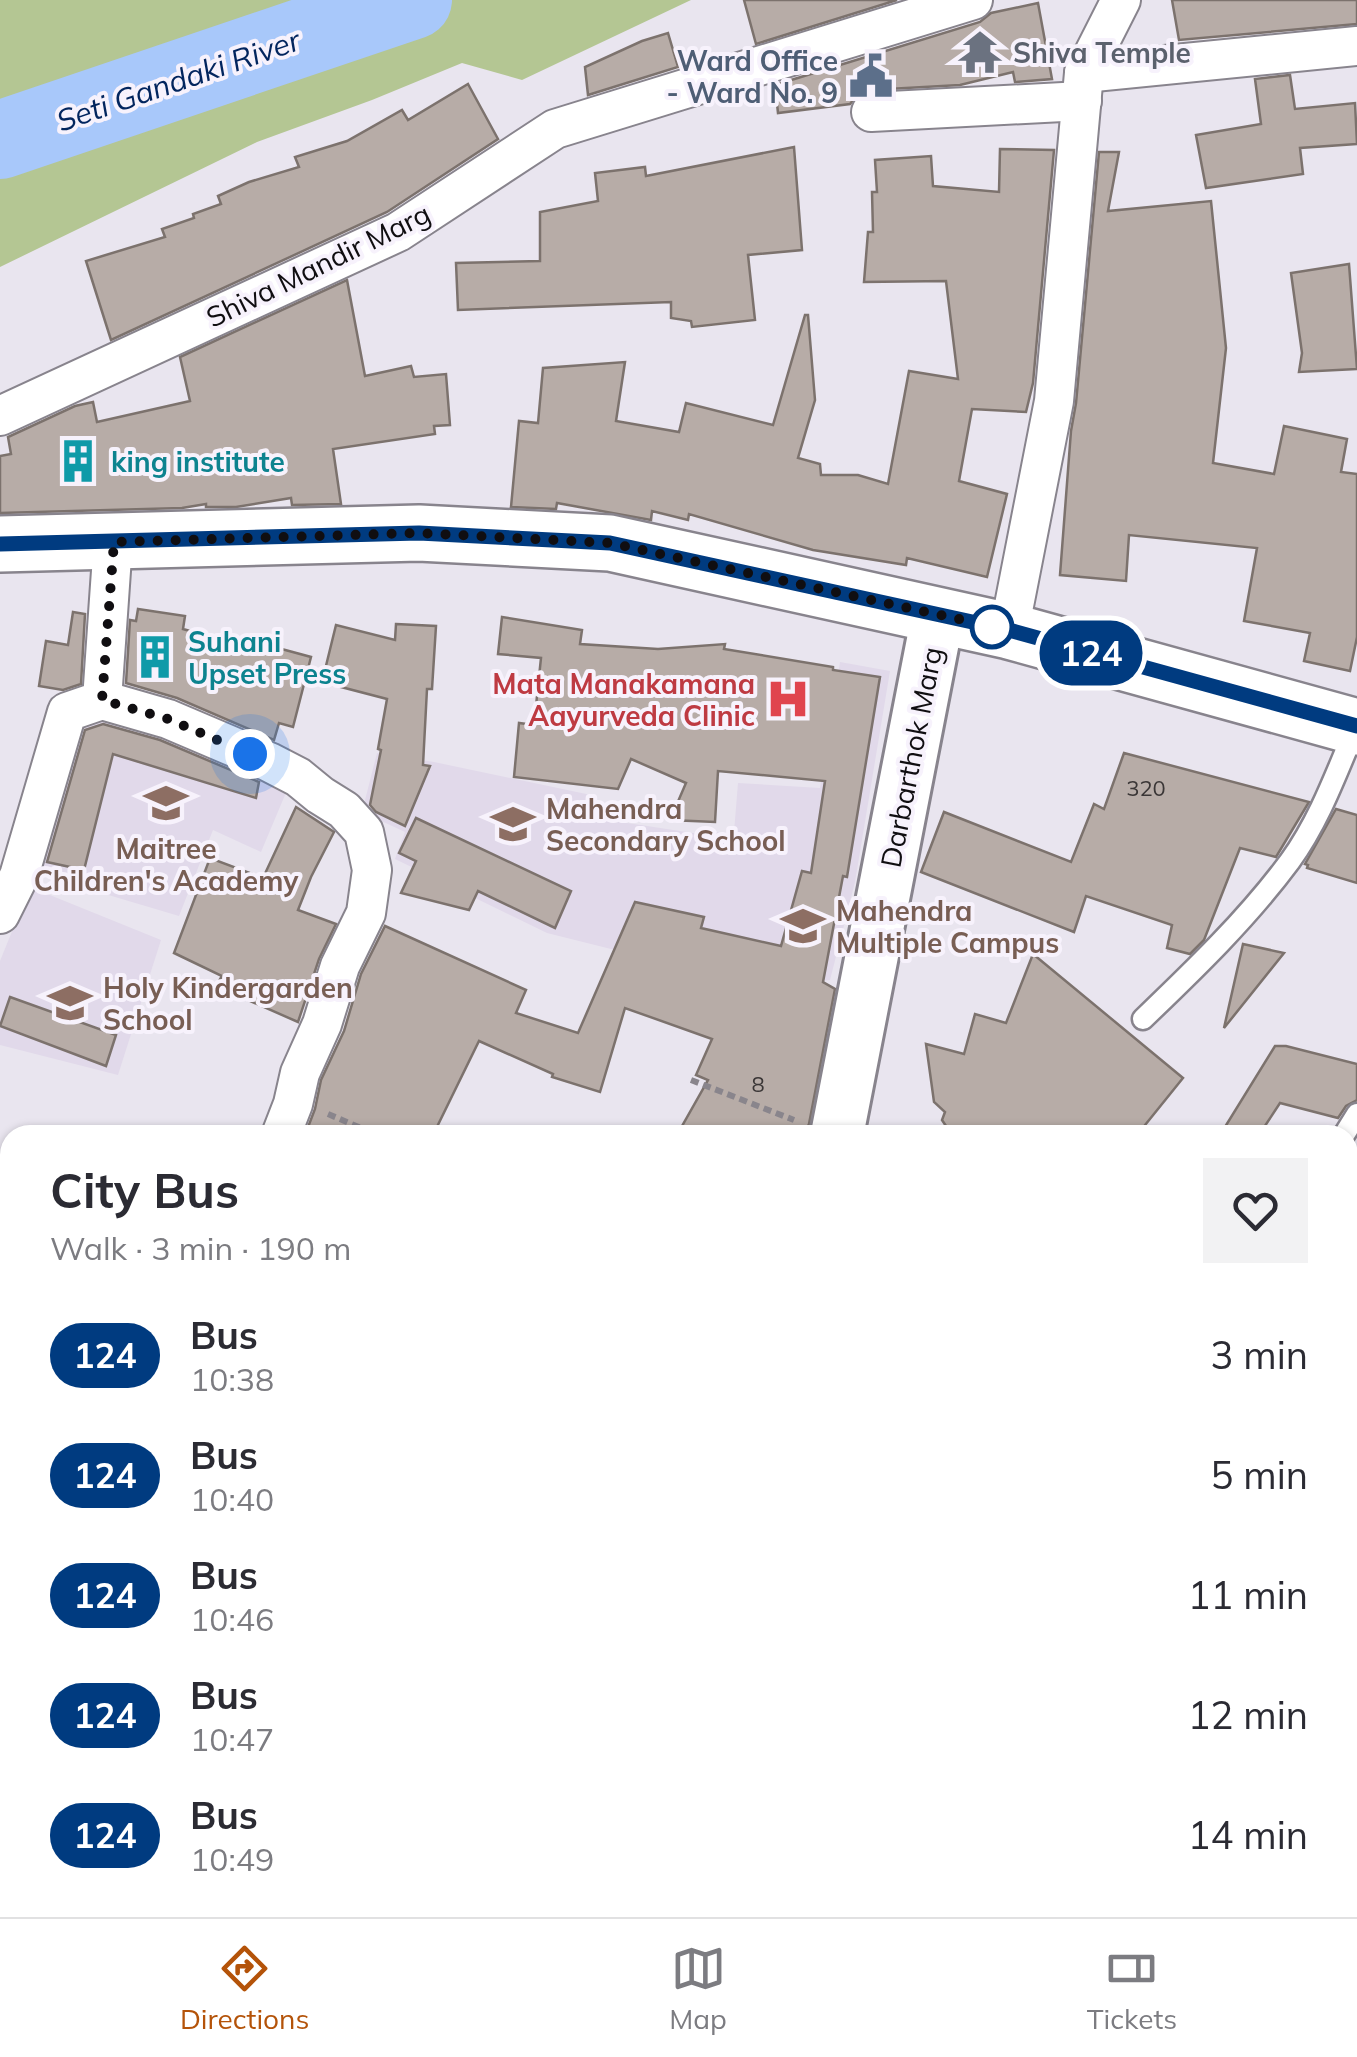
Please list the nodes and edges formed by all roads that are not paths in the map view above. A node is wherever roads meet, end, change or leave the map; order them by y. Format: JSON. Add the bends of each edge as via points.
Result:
{"nodes":[{"id":1,"x":973,"y":0,"type":"edge"},
{"id":2,"x":1121,"y":0,"type":"edge"},
{"id":3,"x":1357,"y":46,"type":"edge"},
{"id":4,"x":1083,"y":87,"type":"junction"},
{"id":5,"x":871,"y":112,"type":"dead end"},
{"id":6,"x":0,"y":416,"type":"edge"},
{"id":7,"x":114,"y":542,"type":"junction"},
{"id":8,"x":0,"y":544,"type":"edge"},
{"id":9,"x":938,"y":615,"type":"junction"},
{"id":10,"x":1009,"y":630,"type":"junction"},
{"id":11,"x":102,"y":700,"type":"junction"},
{"id":12,"x":1357,"y":726,"type":"edge"},
{"id":13,"x":0,"y":914,"type":"edge"},
{"id":14,"x":1143,"y":1019,"type":"dead end"},
{"id":15,"x":286,"y":1125,"type":"edge"},
{"id":16,"x":818,"y":1125,"type":"edge"}],
"edges":[{"from":1,"to":6,"type":"street","name":"Shiva Mandir Marg","via":[[556,129],[398,232]]},
{"from":2,"to":4,"type":"street"},
{"from":3,"to":4,"type":"street"},
{"from":4,"to":5,"type":"street"},
{"from":4,"to":10,"type":"street","via":[[1054,401]]},
{"from":7,"to":8,"type":"main road"},
{"from":7,"to":9,"type":"main road","via":[[419,533],[610,543]]},
{"from":7,"to":11,"type":"street"},
{"from":9,"to":10,"type":"main road"},
{"from":9,"to":16,"type":"main road","name":"Darbarthok Marg"},
{"from":10,"to":12,"type":"main road"},
{"from":11,"to":13,"type":"street","via":[[66,712],[19,876]]},
{"from":11,"to":15,"type":"street","via":[[168,719],[269,762],[344,810],[364,832],[372,870],[366,913],[340,966]]},
{"from":12,"to":14,"type":"lane","via":[[1291,860],[1212,954]]}]}
